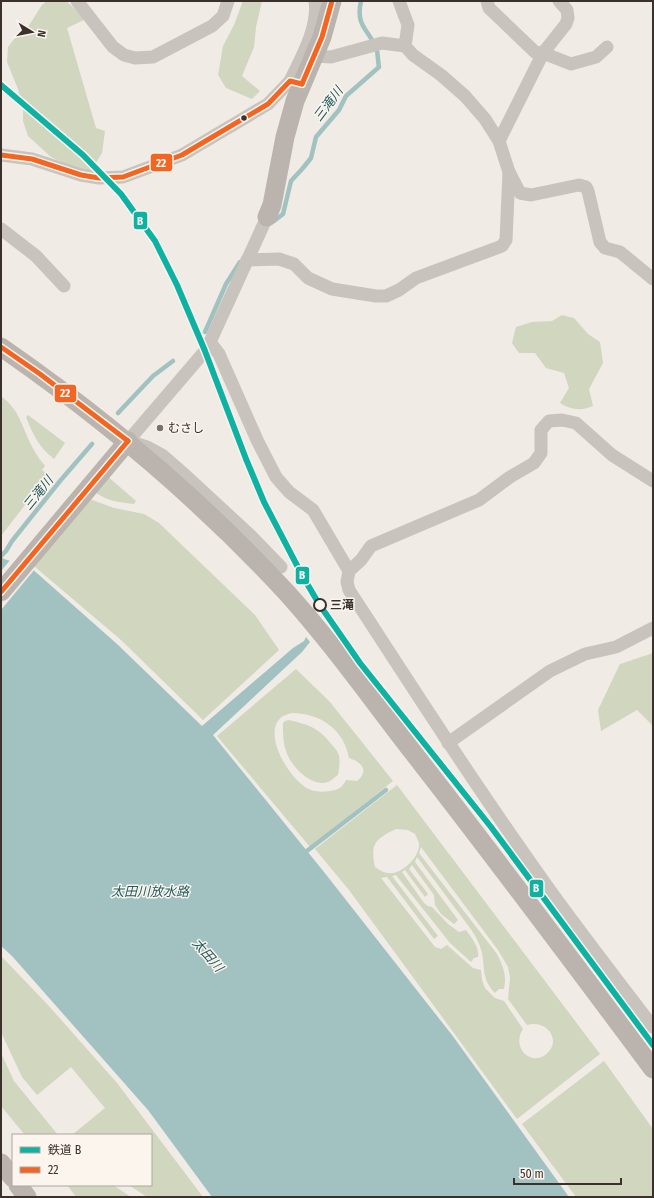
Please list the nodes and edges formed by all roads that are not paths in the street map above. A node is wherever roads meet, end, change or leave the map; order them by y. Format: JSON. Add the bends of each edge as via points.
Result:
{"nodes":[{"id":1,"x":77,"y":1,"type":"edge"},
{"id":2,"x":228,"y":1,"type":"edge"},
{"id":3,"x":315,"y":1,"type":"edge"},
{"id":4,"x":332,"y":1,"type":"edge"},
{"id":5,"x":399,"y":1,"type":"edge"},
{"id":6,"x":487,"y":1,"type":"edge"},
{"id":7,"x":559,"y":1,"type":"edge"},
{"id":8,"x":405,"y":46,"type":"junction"},
{"id":9,"x":607,"y":47,"type":"dead end"},
{"id":10,"x":543,"y":53,"type":"junction"},
{"id":11,"x":314,"y":56,"type":"junction"},
{"id":12,"x":296,"y":82,"type":"junction"},
{"id":13,"x":499,"y":141,"type":"junction"},
{"id":14,"x":1,"y":155,"type":"edge"},
{"id":15,"x":509,"y":172,"type":"junction"},
{"id":16,"x":267,"y":217,"type":"joint"},
{"id":17,"x":1,"y":229,"type":"edge"},
{"id":18,"x":247,"y":260,"type":"junction"},
{"id":19,"x":653,"y":278,"type":"edge"},
{"id":20,"x":64,"y":286,"type":"dead end"},
{"id":21,"x":210,"y":342,"type":"junction"},
{"id":22,"x":1,"y":347,"type":"edge"},
{"id":23,"x":122,"y":448,"type":"junction"},
{"id":24,"x":653,"y":481,"type":"edge"},
{"id":25,"x":281,"y":567,"type":"dead end"},
{"id":26,"x":348,"y":570,"type":"junction"},
{"id":27,"x":1,"y":592,"type":"edge"},
{"id":28,"x":653,"y":628,"type":"edge"},
{"id":29,"x":448,"y":743,"type":"junction"},
{"id":30,"x":653,"y":1027,"type":"edge"},
{"id":31,"x":653,"y":1068,"type":"edge"},
{"id":32,"x":1,"y":1163,"type":"edge"},
{"id":33,"x":12,"y":1177,"type":"edge"},
{"id":34,"x":19,"y":1186,"type":"edge"},
{"id":35,"x":27,"y":1197,"type":"edge"}],
"edges":[{"from":1,"to":2,"type":"street","via":[[113,47],[124,55],[135,58],[153,57],[212,26],[223,16]]},
{"from":3,"to":12,"type":"street","via":[[316,11]]},
{"from":4,"to":11,"type":"street"},
{"from":5,"to":8,"type":"street","via":[[408,25]]},
{"from":6,"to":10,"type":"street","via":[[489,8],[535,52]]},
{"from":7,"to":10,"type":"street","via":[[567,10],[568,18]]},
{"from":8,"to":11,"type":"street","via":[[382,43],[331,57]]},
{"from":8,"to":13,"type":"street","via":[[465,96]]},
{"from":9,"to":10,"type":"street","via":[[596,57],[571,64]]},
{"from":10,"to":13,"type":"street"},
{"from":11,"to":12,"type":"street"},
{"from":12,"to":14,"type":"street","via":[[268,104],[182,155],[124,177],[99,178],[81,175],[32,159]]},
{"from":12,"to":16,"type":"street","via":[[295,101],[272,205]]},
{"from":13,"to":15,"type":"street"},
{"from":15,"to":18,"type":"street","via":[[506,240],[502,246],[416,278],[386,296],[332,289],[308,278],[294,264],[279,259]]},
{"from":15,"to":19,"type":"street","via":[[520,193],[531,195],[579,185],[586,187],[600,242],[605,248],[620,252]]},
{"from":16,"to":18,"type":"street"},
{"from":17,"to":20,"type":"street","via":[[36,256]]},
{"from":18,"to":21,"type":"street"},
{"from":21,"to":23,"type":"street"},
{"from":21,"to":26,"type":"street","via":[[219,354],[276,477],[289,492],[314,510]]},
{"from":22,"to":23,"type":"street","via":[[40,374]]},
{"from":23,"to":25,"type":"street","via":[[147,447],[162,455],[251,536]]},
{"from":23,"to":27,"type":"street"},
{"from":23,"to":31,"type":"street","via":[[216,520],[315,625]]},
{"from":24,"to":26,"type":"street","via":[[612,455],[576,423],[549,421],[541,430],[541,453],[534,463],[479,500],[371,546],[361,560]]},
{"from":26,"to":29,"type":"street","via":[[349,590]]},
{"from":28,"to":29,"type":"street","via":[[616,647],[585,654],[550,671]]},
{"from":29,"to":30,"type":"street","via":[[543,880]]},
{"from":32,"to":33,"type":"street"},
{"from":34,"to":35,"type":"street"}]}
